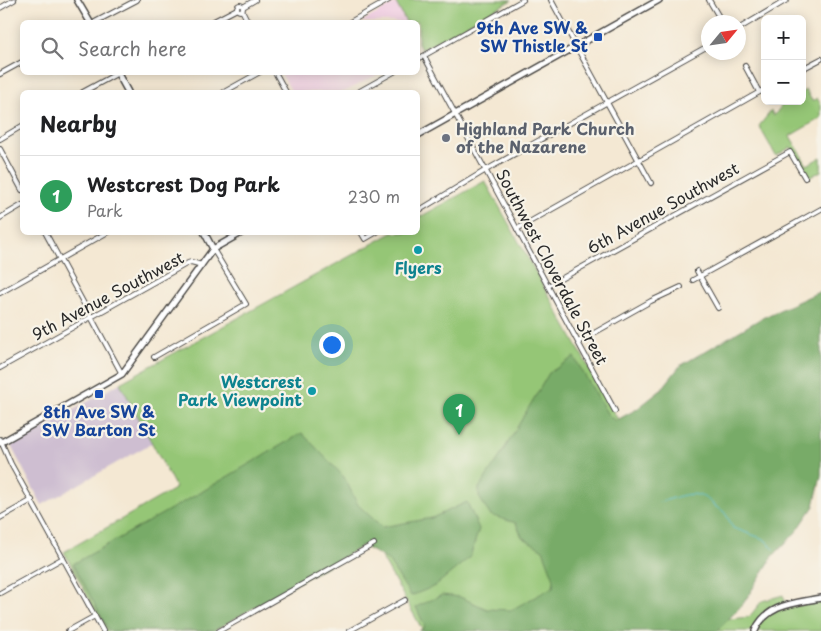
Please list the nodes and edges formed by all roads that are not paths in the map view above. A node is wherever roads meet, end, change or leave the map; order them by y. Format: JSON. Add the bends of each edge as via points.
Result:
{"nodes":[{"id":1,"x":14,"y":0,"type":"edge"},
{"id":2,"x":77,"y":0,"type":"edge"},
{"id":3,"x":137,"y":0,"type":"edge"},
{"id":4,"x":236,"y":0,"type":"edge"},
{"id":5,"x":255,"y":0,"type":"edge"},
{"id":6,"x":389,"y":0,"type":"edge"},
{"id":7,"x":523,"y":0,"type":"edge"},
{"id":8,"x":551,"y":0,"type":"edge"},
{"id":9,"x":658,"y":0,"type":"edge"},
{"id":10,"x":709,"y":0,"type":"edge"},
{"id":11,"x":787,"y":0,"type":"edge"},
{"id":12,"x":0,"y":8,"type":"edge"},
{"id":13,"x":240,"y":8,"type":"junction"},
{"id":14,"x":718,"y":15,"type":"edge"},
{"id":15,"x":89,"y":20,"type":"edge"},
{"id":16,"x":100,"y":20,"type":"edge"},
{"id":17,"x":216,"y":20,"type":"edge"},
{"id":18,"x":247,"y":20,"type":"edge"},
{"id":19,"x":354,"y":20,"type":"edge"},
{"id":20,"x":746,"y":23,"type":"edge"},
{"id":21,"x":576,"y":46,"type":"junction"},
{"id":22,"x":701,"y":50,"type":"edge"},
{"id":23,"x":424,"y":56,"type":"junction"},
{"id":24,"x":420,"y":58,"type":"edge"},
{"id":25,"x":821,"y":59,"type":"edge"},
{"id":26,"x":20,"y":63,"type":"edge"},
{"id":27,"x":745,"y":66,"type":"dead end"},
{"id":28,"x":806,"y":67,"type":"edge"},
{"id":29,"x":0,"y":74,"type":"edge"},
{"id":30,"x":114,"y":75,"type":"edge"},
{"id":31,"x":119,"y":75,"type":"edge"},
{"id":32,"x":255,"y":75,"type":"edge"},
{"id":33,"x":277,"y":75,"type":"edge"},
{"id":34,"x":389,"y":75,"type":"edge"},
{"id":35,"x":87,"y":90,"type":"edge"},
{"id":36,"x":127,"y":90,"type":"edge"},
{"id":37,"x":228,"y":90,"type":"edge"},
{"id":38,"x":285,"y":90,"type":"edge"},
{"id":39,"x":362,"y":90,"type":"edge"},
{"id":40,"x":759,"y":92,"type":"joint"},
{"id":41,"x":607,"y":102,"type":"junction"},
{"id":42,"x":455,"y":114,"type":"junction"},
{"id":43,"x":20,"y":127,"type":"edge"},
{"id":44,"x":420,"y":134,"type":"edge"},
{"id":45,"x":0,"y":138,"type":"edge"},
{"id":46,"x":0,"y":149,"type":"edge"},
{"id":47,"x":638,"y":161,"type":"junction"},
{"id":48,"x":486,"y":170,"type":"junction"},
{"id":49,"x":805,"y":178,"type":"dead end"},
{"id":50,"x":651,"y":183,"type":"dead end"},
{"id":51,"x":20,"y":186,"type":"edge"},
{"id":52,"x":20,"y":206,"type":"edge"},
{"id":53,"x":820,"y":207,"type":"edge"},
{"id":54,"x":420,"y":210,"type":"edge"},
{"id":55,"x":0,"y":218,"type":"edge"},
{"id":56,"x":517,"y":229,"type":"junction"},
{"id":57,"x":47,"y":235,"type":"edge"},
{"id":58,"x":103,"y":235,"type":"edge"},
{"id":59,"x":206,"y":235,"type":"edge"},
{"id":60,"x":238,"y":235,"type":"edge"},
{"id":61,"x":363,"y":235,"type":"edge"},
{"id":62,"x":372,"y":235,"type":"edge"},
{"id":63,"x":213,"y":250,"type":"junction"},
{"id":64,"x":60,"y":259,"type":"junction"},
{"id":65,"x":202,"y":265,"type":"junction"},
{"id":66,"x":697,"y":271,"type":"dead end"},
{"id":67,"x":700,"y":276,"type":"junction"},
{"id":68,"x":693,"y":280,"type":"dead end"},
{"id":69,"x":548,"y":286,"type":"junction"},
{"id":70,"x":681,"y":287,"type":"dead end"},
{"id":71,"x":0,"y":293,"type":"edge"},
{"id":72,"x":718,"y":308,"type":"dead end"},
{"id":73,"x":91,"y":317,"type":"junction"},
{"id":74,"x":578,"y":342,"type":"junction"},
{"id":75,"x":154,"y":357,"type":"dead end"},
{"id":76,"x":0,"y":368,"type":"edge"},
{"id":77,"x":122,"y":374,"type":"junction"},
{"id":78,"x":615,"y":411,"type":"dead end"},
{"id":79,"x":1,"y":441,"type":"edge"},
{"id":80,"x":32,"y":500,"type":"junction"},
{"id":81,"x":0,"y":518,"type":"edge"},
{"id":82,"x":374,"y":544,"type":"dead end"},
{"id":83,"x":63,"y":558,"type":"junction"},
{"id":84,"x":0,"y":593,"type":"edge"},
{"id":85,"x":821,"y":598,"type":"edge"},
{"id":86,"x":405,"y":600,"type":"dead end"},
{"id":87,"x":95,"y":616,"type":"junction"},
{"id":88,"x":68,"y":631,"type":"edge"},
{"id":89,"x":103,"y":631,"type":"edge"},
{"id":90,"x":219,"y":631,"type":"edge"},
{"id":91,"x":349,"y":631,"type":"edge"},
{"id":92,"x":755,"y":631,"type":"edge"}],
"edges":[{"from":1,"to":12,"type":"street"},
{"from":2,"to":15,"type":"street"},
{"from":3,"to":16,"type":"street"},
{"from":4,"to":13,"type":"street"},
{"from":5,"to":13,"type":"street"},
{"from":6,"to":19,"type":"street"},
{"from":7,"to":23,"type":"street"},
{"from":8,"to":21,"type":"street"},
{"from":9,"to":21,"type":"street"},
{"from":10,"to":14,"type":"street"},
{"from":11,"to":20,"type":"street"},
{"from":13,"to":17,"type":"street"},
{"from":13,"to":18,"type":"street"},
{"from":21,"to":41,"type":"street"},
{"from":21,"to":42,"type":"street"},
{"from":22,"to":41,"type":"street"},
{"from":23,"to":24,"type":"street"},
{"from":23,"to":42,"type":"street","name":"Southwest Cloverdale Street"},
{"from":25,"to":28,"type":"street"},
{"from":26,"to":29,"type":"street"},
{"from":27,"to":40,"type":"street"},
{"from":30,"to":35,"type":"street"},
{"from":31,"to":36,"type":"street"},
{"from":32,"to":37,"type":"street"},
{"from":33,"to":38,"type":"street"},
{"from":34,"to":39,"type":"street"},
{"from":40,"to":47,"type":"street"},
{"from":41,"to":47,"type":"street"},
{"from":41,"to":48,"type":"street"},
{"from":42,"to":44,"type":"street"},
{"from":42,"to":48,"type":"street","name":"Southwest Cloverdale Street"},
{"from":43,"to":45,"type":"street"},
{"from":46,"to":51,"type":"street"},
{"from":47,"to":50,"type":"street"},
{"from":47,"to":56,"type":"street"},
{"from":48,"to":54,"type":"street"},
{"from":48,"to":56,"type":"street","name":"Southwest Cloverdale Street"},
{"from":49,"to":69,"type":"street","name":"6th Avenue Southwest","via":[[790,152]]},
{"from":52,"to":55,"type":"street"},
{"from":53,"to":67,"type":"street"},
{"from":56,"to":69,"type":"street","name":"Southwest Cloverdale Street"},
{"from":57,"to":64,"type":"street"},
{"from":58,"to":64,"type":"street"},
{"from":59,"to":63,"type":"street"},
{"from":60,"to":63,"type":"street"},
{"from":61,"to":62,"type":"street","via":[[365,239]]},
{"from":63,"to":65,"type":"street"},
{"from":63,"to":75,"type":"street","via":[[246,304]]},
{"from":64,"to":71,"type":"street"},
{"from":64,"to":73,"type":"street"},
{"from":65,"to":73,"type":"street","name":"9th Avenue Southwest","via":[[188,263]]},
{"from":65,"to":77,"type":"street"},
{"from":66,"to":67,"type":"street"},
{"from":67,"to":68,"type":"street"},
{"from":67,"to":72,"type":"street"},
{"from":69,"to":74,"type":"street","name":"Southwest Cloverdale Street"},
{"from":70,"to":74,"type":"street"},
{"from":73,"to":76,"type":"street","name":"9th Avenue Southwest"},
{"from":73,"to":77,"type":"street"},
{"from":74,"to":78,"type":"street","name":"Southwest Cloverdale Street"},
{"from":77,"to":79,"type":"street"},
{"from":79,"to":80,"type":"street"},
{"from":80,"to":81,"type":"street"},
{"from":80,"to":83,"type":"street"},
{"from":82,"to":90,"type":"street"},
{"from":83,"to":84,"type":"street"},
{"from":83,"to":87,"type":"street"},
{"from":85,"to":92,"type":"street","via":[[780,606],[759,622]]},
{"from":86,"to":91,"type":"street"},
{"from":87,"to":88,"type":"street"},
{"from":87,"to":89,"type":"street"}]}
